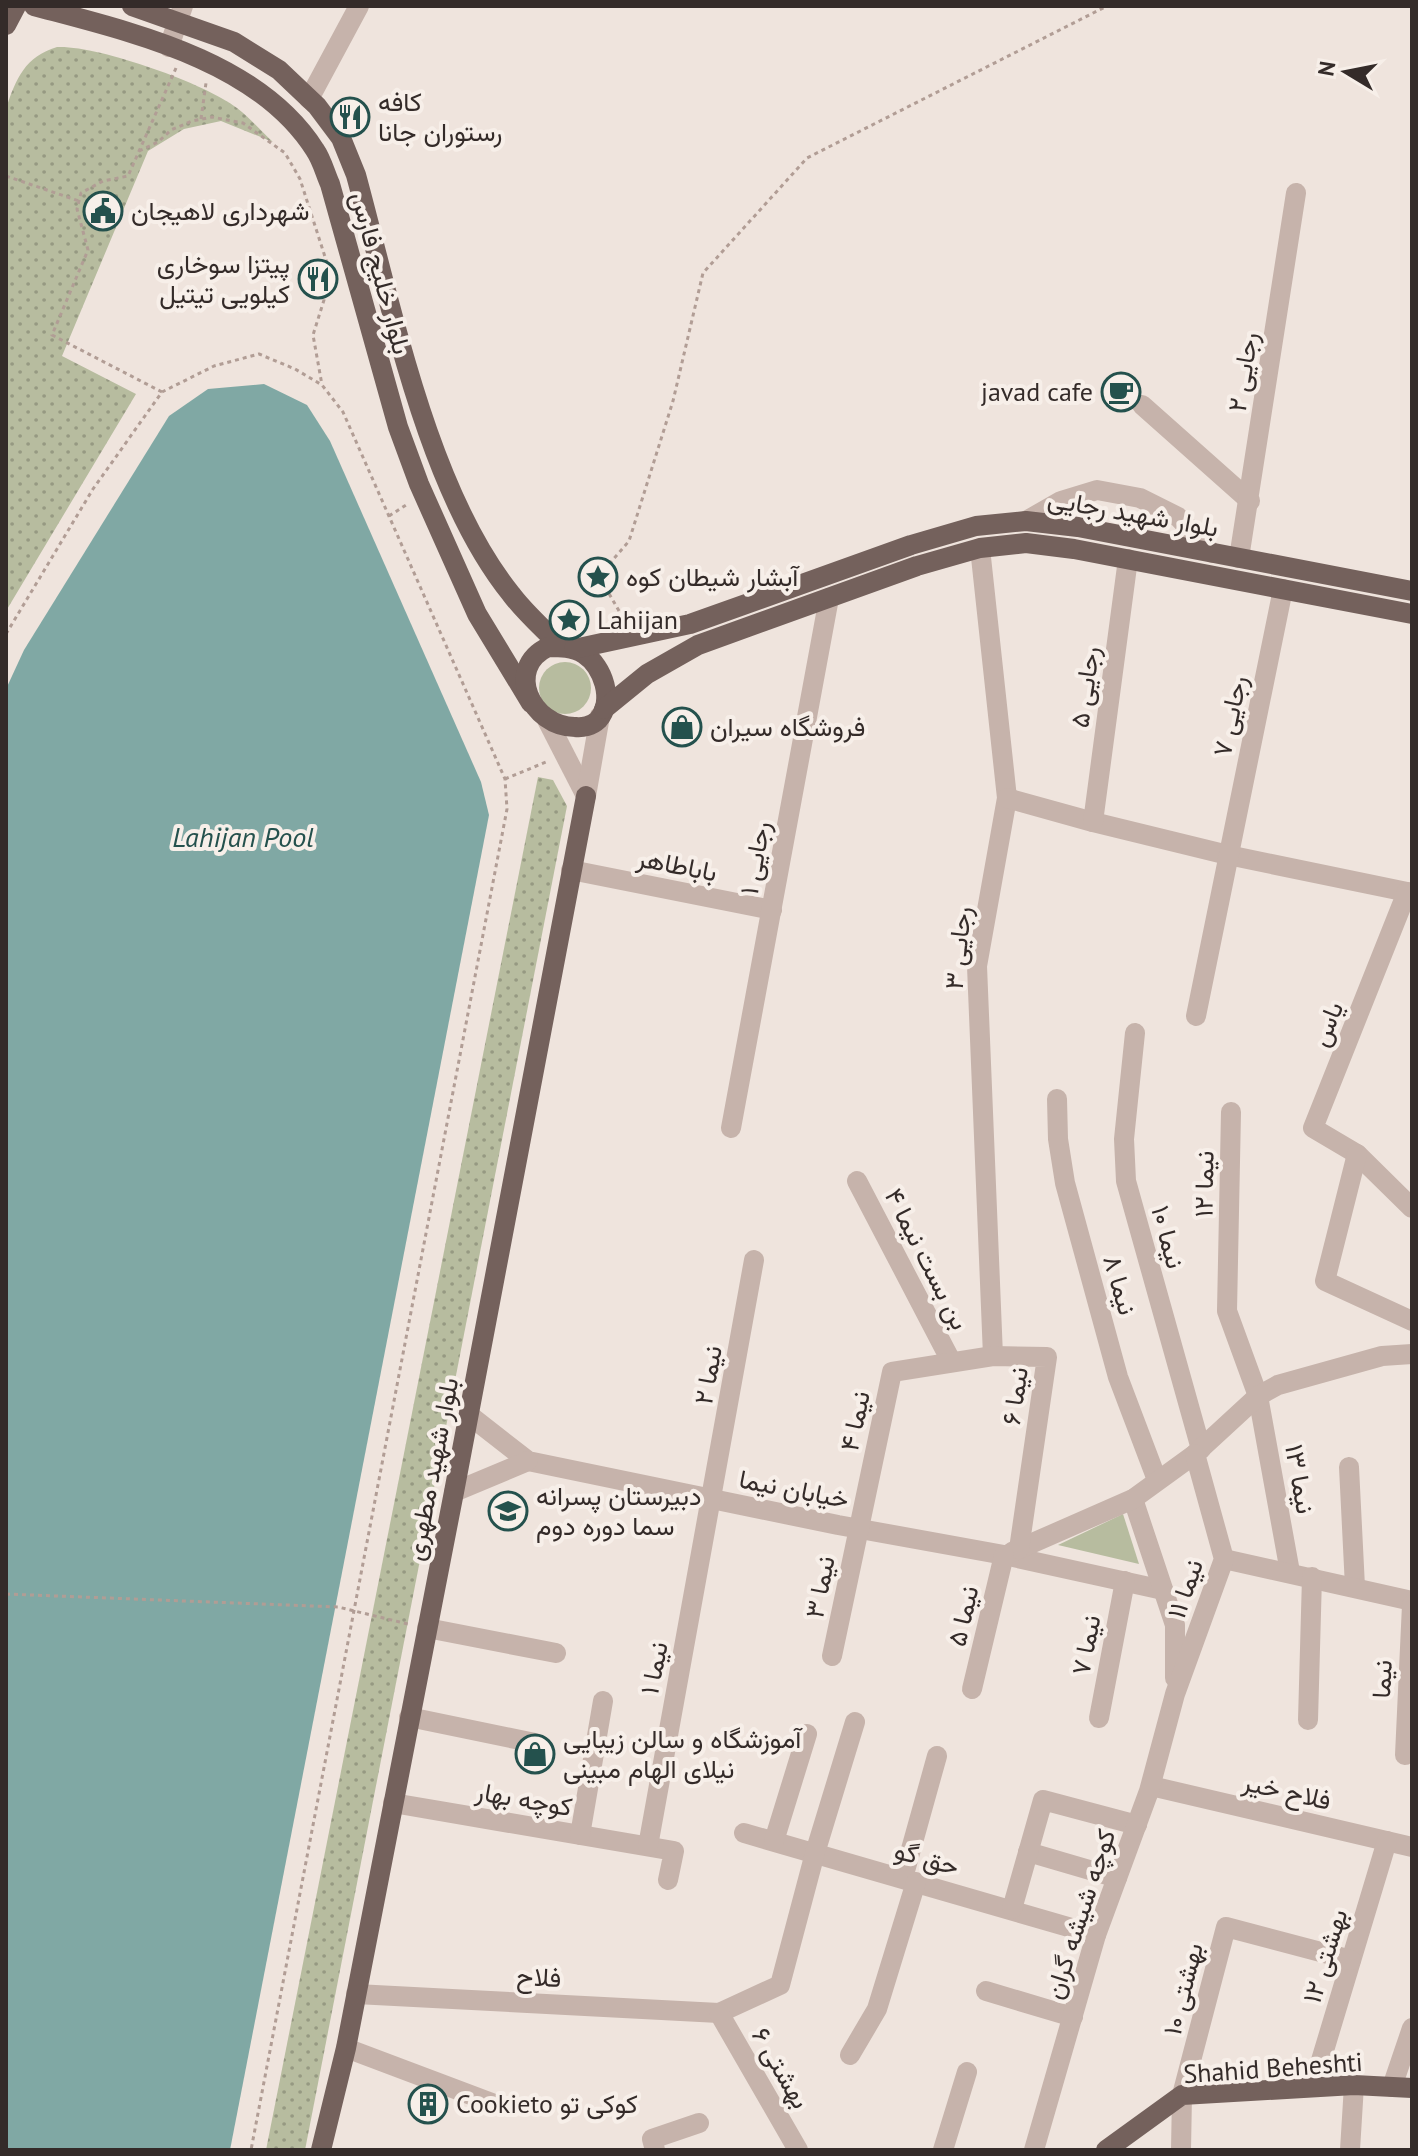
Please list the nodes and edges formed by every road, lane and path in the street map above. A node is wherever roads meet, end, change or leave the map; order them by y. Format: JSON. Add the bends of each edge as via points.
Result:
{"nodes":[{"id":1,"x":132,"y":6,"type":"edge"},
{"id":2,"x":359,"y":6,"type":"edge"},
{"id":3,"x":1107,"y":6,"type":"edge"},
{"id":4,"x":15,"y":12,"type":"edge"},
{"id":5,"x":180,"y":13,"type":"edge"},
{"id":6,"x":176,"y":50,"type":"junction"},
{"id":7,"x":209,"y":62,"type":"junction"},
{"id":8,"x":309,"y":99,"type":"junction"},
{"id":9,"x":201,"y":119,"type":"junction"},
{"id":10,"x":139,"y":151,"type":"junction"},
{"id":11,"x":6,"y":176,"type":"edge"},
{"id":12,"x":1296,"y":193,"type":"dead end"},
{"id":13,"x":79,"y":201,"type":"junction"},
{"id":14,"x":322,"y":385,"type":"junction"},
{"id":15,"x":162,"y":392,"type":"junction"},
{"id":16,"x":1142,"y":405,"type":"dead end"},
{"id":17,"x":1250,"y":501,"type":"junction"},
{"id":18,"x":1026,"y":521,"type":"junction"},
{"id":19,"x":980,"y":548,"type":"junction"},
{"id":20,"x":1212,"y":553,"type":"junction"},
{"id":21,"x":1239,"y":558,"type":"junction"},
{"id":22,"x":1128,"y":559,"type":"junction"},
{"id":23,"x":1235,"y":580,"type":"junction"},
{"id":24,"x":1283,"y":589,"type":"junction"},
{"id":25,"x":1412,"y":591,"type":"edge"},
{"id":26,"x":829,"y":598,"type":"junction"},
{"id":27,"x":1412,"y":614,"type":"edge"},
{"id":28,"x":6,"y":634,"type":"edge"},
{"id":29,"x":634,"y":637,"type":"junction"},
{"id":30,"x":567,"y":648,"type":"junction"},
{"id":31,"x":531,"y":703,"type":"junction"},
{"id":32,"x":602,"y":712,"type":"junction"},
{"id":33,"x":547,"y":720,"type":"junction"},
{"id":34,"x":564,"y":754,"type":"junction"},
{"id":35,"x":505,"y":779,"type":"junction"},
{"id":36,"x":586,"y":796,"type":"junction"},
{"id":37,"x":1007,"y":798,"type":"junction"},
{"id":38,"x":1093,"y":822,"type":"junction"},
{"id":39,"x":1228,"y":855,"type":"junction"},
{"id":40,"x":571,"y":870,"type":"junction"},
{"id":41,"x":1410,"y":892,"type":"edge"},
{"id":42,"x":772,"y":910,"type":"junction"},
{"id":43,"x":1196,"y":1016,"type":"dead end"},
{"id":44,"x":1135,"y":1033,"type":"dead end"},
{"id":45,"x":1057,"y":1099,"type":"dead end"},
{"id":46,"x":1231,"y":1112,"type":"dead end"},
{"id":47,"x":731,"y":1128,"type":"dead end"},
{"id":48,"x":1357,"y":1154,"type":"junction"},
{"id":49,"x":857,"y":1181,"type":"dead end"},
{"id":50,"x":1412,"y":1208,"type":"edge"},
{"id":51,"x":754,"y":1260,"type":"dead end"},
{"id":52,"x":1412,"y":1321,"type":"edge"},
{"id":53,"x":1412,"y":1354,"type":"edge"},
{"id":54,"x":993,"y":1356,"type":"junction"},
{"id":55,"x":951,"y":1361,"type":"junction"},
{"id":56,"x":892,"y":1372,"type":"joint"},
{"id":57,"x":1258,"y":1396,"type":"junction"},
{"id":58,"x":469,"y":1415,"type":"junction"},
{"id":59,"x":1198,"y":1452,"type":"junction"},
{"id":60,"x":528,"y":1461,"type":"junction"},
{"id":61,"x":1349,"y":1467,"type":"dead end"},
{"id":62,"x":1157,"y":1480,"type":"junction"},
{"id":63,"x":454,"y":1492,"type":"junction"},
{"id":64,"x":712,"y":1499,"type":"junction"},
{"id":65,"x":1133,"y":1499,"type":"junction"},
{"id":66,"x":858,"y":1529,"type":"junction"},
{"id":67,"x":1012,"y":1552,"type":"junction"},
{"id":68,"x":1224,"y":1559,"type":"junction"},
{"id":69,"x":1290,"y":1572,"type":"junction"},
{"id":70,"x":1312,"y":1577,"type":"junction"},
{"id":71,"x":1125,"y":1581,"type":"junction"},
{"id":72,"x":1355,"y":1587,"type":"junction"},
{"id":73,"x":1163,"y":1590,"type":"junction"},
{"id":74,"x":6,"y":1594,"type":"edge"},
{"id":75,"x":1412,"y":1603,"type":"edge"},
{"id":76,"x":354,"y":1610,"type":"junction"},
{"id":77,"x":427,"y":1628,"type":"junction"},
{"id":78,"x":556,"y":1653,"type":"dead end"},
{"id":79,"x":832,"y":1656,"type":"dead end"},
{"id":80,"x":972,"y":1689,"type":"dead end"},
{"id":81,"x":1175,"y":1694,"type":"junction"},
{"id":82,"x":603,"y":1701,"type":"dead end"},
{"id":83,"x":409,"y":1717,"type":"junction"},
{"id":84,"x":1099,"y":1718,"type":"dead end"},
{"id":85,"x":1308,"y":1720,"type":"dead end"},
{"id":86,"x":855,"y":1722,"type":"dead end"},
{"id":87,"x":807,"y":1734,"type":"dead end"},
{"id":88,"x":535,"y":1743,"type":"dead end"},
{"id":89,"x":1405,"y":1755,"type":"dead end"},
{"id":90,"x":937,"y":1756,"type":"dead end"},
{"id":91,"x":1151,"y":1786,"type":"junction"},
{"id":92,"x":393,"y":1803,"type":"junction"},
{"id":93,"x":1137,"y":1825,"type":"junction"},
{"id":94,"x":744,"y":1833,"type":"dead end"},
{"id":95,"x":580,"y":1835,"type":"junction"},
{"id":96,"x":774,"y":1841,"type":"junction"},
{"id":97,"x":1387,"y":1841,"type":"junction"},
{"id":98,"x":648,"y":1846,"type":"junction"},
{"id":99,"x":1412,"y":1847,"type":"edge"},
{"id":100,"x":1028,"y":1852,"type":"junction"},
{"id":101,"x":815,"y":1853,"type":"junction"},
{"id":102,"x":1117,"y":1878,"type":"junction"},
{"id":103,"x":668,"y":1880,"type":"dead end"},
{"id":104,"x":909,"y":1880,"type":"junction"},
{"id":105,"x":1012,"y":1909,"type":"junction"},
{"id":106,"x":1096,"y":1935,"type":"junction"},
{"id":107,"x":1351,"y":1960,"type":"junction"},
{"id":108,"x":986,"y":1991,"type":"dead end"},
{"id":109,"x":356,"y":1994,"type":"junction"},
{"id":110,"x":719,"y":2013,"type":"junction"},
{"id":111,"x":1073,"y":2017,"type":"junction"},
{"id":112,"x":1412,"y":2028,"type":"edge"},
{"id":113,"x":346,"y":2048,"type":"junction"},
{"id":114,"x":850,"y":2055,"type":"dead end"},
{"id":115,"x":967,"y":2072,"type":"dead end"},
{"id":116,"x":1354,"y":2085,"type":"junction"},
{"id":117,"x":1313,"y":2087,"type":"junction"},
{"id":118,"x":1402,"y":2088,"type":"edge"},
{"id":119,"x":1182,"y":2095,"type":"junction"},
{"id":120,"x":492,"y":2103,"type":"dead end"},
{"id":121,"x":699,"y":2123,"type":"dead end"},
{"id":122,"x":251,"y":2150,"type":"edge"},
{"id":123,"x":321,"y":2150,"type":"edge"},
{"id":124,"x":655,"y":2150,"type":"edge"},
{"id":125,"x":798,"y":2150,"type":"edge"},
{"id":126,"x":943,"y":2150,"type":"edge"},
{"id":127,"x":1034,"y":2150,"type":"edge"},
{"id":128,"x":1106,"y":2150,"type":"edge"},
{"id":129,"x":1181,"y":2150,"type":"edge"},
{"id":130,"x":1350,"y":2150,"type":"edge"}],
"edges":[{"from":1,"to":5,"type":"main road","name":"بلوار خلیج فارس"},
{"from":2,"to":8,"type":"street"},
{"from":3,"to":29,"type":"path","via":[[807,158],[703,273],[673,401],[629,541],[599,576]]},
{"from":4,"to":6,"type":"main road","name":"بلوار خلیج فارس"},
{"from":5,"to":6,"type":"street"},
{"from":5,"to":8,"type":"main road","name":"بلوار خلیج فارس","via":[[279,70]]},
{"from":6,"to":7,"type":"main road","name":"بلوار خلیج فارس"},
{"from":6,"to":10,"type":"path"},
{"from":7,"to":9,"type":"path"},
{"from":7,"to":31,"type":"main road","name":"بلوار خلیج فارس","via":[[262,92],[317,152],[419,484],[477,614]]},
{"from":8,"to":30,"type":"main road","name":"بلوار خلیج فارس","via":[[341,138],[356,175],[425,419],[476,542],[511,594]]},
{"from":9,"to":10,"type":"path"},
{"from":9,"to":14,"type":"path","via":[[243,123],[285,153],[300,179],[327,263],[324,300],[313,335]]},
{"from":10,"to":13,"type":"path","via":[[128,176],[103,181],[81,193]]},
{"from":11,"to":13,"type":"path"},
{"from":12,"to":17,"type":"street","name":"رجایی ۲"},
{"from":13,"to":15,"type":"path","via":[[88,250],[52,335]]},
{"from":14,"to":15,"type":"path","via":[[259,354],[214,366]]},
{"from":14,"to":35,"type":"path","via":[[343,412]]},
{"from":15,"to":28,"type":"path","via":[[93,489]]},
{"from":16,"to":17,"type":"street"},
{"from":17,"to":21,"type":"street","name":"رجایی ۲"},
{"from":18,"to":20,"type":"main road","name":"بلوار شهید رجایی"},
{"from":18,"to":20,"type":"street","via":[[1061,501],[1097,490],[1140,498],[1178,517]]},
{"from":18,"to":29,"type":"main road","name":"بلوار شهید رجایی","via":[[976,526],[911,545],[690,624]]},
{"from":19,"to":22,"type":"main road","name":"بلوار شهید رجایی","via":[[1026,543]]},
{"from":19,"to":26,"type":"main road","name":"بلوار شهید رجایی"},
{"from":19,"to":37,"type":"street","name":"رجایی ۳"},
{"from":20,"to":21,"type":"main road","name":"بلوار شهید رجایی"},
{"from":21,"to":23,"type":"main road"},
{"from":21,"to":25,"type":"main road","name":"بلوار شهید رجایی"},
{"from":22,"to":23,"type":"main road","name":"بلوار شهید رجایی"},
{"from":22,"to":38,"type":"street","name":"رجایی ۵"},
{"from":23,"to":24,"type":"main road","name":"بلوار شهید رجایی"},
{"from":24,"to":27,"type":"main road","name":"بلوار شهید رجایی"},
{"from":24,"to":39,"type":"street","name":"رجایی ۷"},
{"from":26,"to":32,"type":"main road","name":"بلوار شهید رجایی","via":[[698,645],[647,674]]},
{"from":26,"to":42,"type":"street","name":"رجایی ۱"},
{"from":29,"to":30,"type":"main road","name":"بلوار شهید رجایی"},
{"from":30,"to":31,"type":"main road","via":[[548,647],[527,665]]},
{"from":30,"to":32,"type":"main road","via":[[584,654],[600,671],[606,695]]},
{"from":31,"to":33,"type":"main road"},
{"from":32,"to":33,"type":"main road","via":[[584,727]]},
{"from":32,"to":36,"type":"street"},
{"from":33,"to":34,"type":"street"},
{"from":34,"to":35,"type":"path"},
{"from":34,"to":36,"type":"street"},
{"from":35,"to":76,"type":"path","via":[[507,809]]},
{"from":36,"to":40,"type":"main road","name":"بلوار شهید مطهری"},
{"from":37,"to":38,"type":"street"},
{"from":37,"to":54,"type":"street","name":"رجایی ۳","via":[[977,966]]},
{"from":38,"to":39,"type":"street"},
{"from":39,"to":41,"type":"street"},
{"from":39,"to":43,"type":"street","name":"رجایی ۷"},
{"from":40,"to":42,"type":"street","name":"باباطاهر"},
{"from":40,"to":58,"type":"main road","name":"بلوار شهید مطهری"},
{"from":41,"to":48,"type":"street","name":"یاس","via":[[1313,1128]]},
{"from":42,"to":47,"type":"street","name":"رجایی ۱"},
{"from":44,"to":59,"type":"street","name":"نیما ۱۰","via":[[1124,1139],[1126,1181]]},
{"from":45,"to":62,"type":"street","name":"نیما ۸","via":[[1065,1183],[1118,1377]]},
{"from":46,"to":57,"type":"street","name":"نیما ۱۲","via":[[1227,1311]]},
{"from":48,"to":50,"type":"street"},
{"from":48,"to":52,"type":"street","via":[[1325,1281]]},
{"from":49,"to":55,"type":"street","name":"بن بست نیما ۴"},
{"from":51,"to":64,"type":"street","name":"نیما ۲"},
{"from":53,"to":57,"type":"street","via":[[1325,1371]]},
{"from":54,"to":55,"type":"street","name":"نیما ۶"},
{"from":54,"to":67,"type":"street","name":"نیما ۶","via":[[1047,1357]]},
{"from":55,"to":56,"type":"street","name":"نیما ۶"},
{"from":56,"to":66,"type":"street","name":"نیما ۴"},
{"from":57,"to":59,"type":"street"},
{"from":57,"to":69,"type":"street","name":"نیما ۱۳"},
{"from":58,"to":60,"type":"street","name":"خیابان نیما"},
{"from":58,"to":63,"type":"main road","name":"بلوار شهید مطهری"},
{"from":59,"to":62,"type":"street"},
{"from":59,"to":68,"type":"street","name":"نیما ۱۱"},
{"from":60,"to":63,"type":"street"},
{"from":60,"to":64,"type":"street","name":"خیابان نیما"},
{"from":61,"to":72,"type":"street"},
{"from":62,"to":65,"type":"street"},
{"from":63,"to":77,"type":"main road","name":"بلوار شهید مطهری"},
{"from":64,"to":66,"type":"street","name":"خیابان نیما"},
{"from":64,"to":98,"type":"street","name":"نیما ۱"},
{"from":65,"to":67,"type":"street"},
{"from":65,"to":73,"type":"street"},
{"from":66,"to":67,"type":"street","name":"خیابان نیما"},
{"from":66,"to":79,"type":"street","name":"نیما ۳"},
{"from":67,"to":71,"type":"street","name":"خیابان نیما"},
{"from":67,"to":80,"type":"street","name":"نیما ۵"},
{"from":68,"to":69,"type":"street"},
{"from":68,"to":81,"type":"street","name":"نیما ۱۱"},
{"from":69,"to":70,"type":"street"},
{"from":70,"to":72,"type":"street"},
{"from":70,"to":85,"type":"street"},
{"from":71,"to":73,"type":"street","name":"خیابان نیما"},
{"from":71,"to":84,"type":"street","name":"نیما ۷"},
{"from":72,"to":75,"type":"street"},
{"from":73,"to":81,"type":"street","via":[[1175,1625]]},
{"from":74,"to":76,"type":"path"},
{"from":75,"to":89,"type":"street","name":"نیما"},
{"from":76,"to":77,"type":"path"},
{"from":76,"to":122,"type":"path"},
{"from":77,"to":78,"type":"street"},
{"from":77,"to":83,"type":"main road","name":"بلوار شهید مطهری"},
{"from":81,"to":91,"type":"street","name":"کوچه شیشه گران"},
{"from":82,"to":95,"type":"street"},
{"from":83,"to":88,"type":"street"},
{"from":83,"to":92,"type":"main road","name":"بلوار شهید مطهری"},
{"from":86,"to":101,"type":"street"},
{"from":87,"to":96,"type":"street"},
{"from":90,"to":104,"type":"street"},
{"from":91,"to":93,"type":"street","name":"کوچه شیشه گران"},
{"from":91,"to":97,"type":"street","name":"فلاح خیر"},
{"from":92,"to":95,"type":"street","name":"کوچه بهار"},
{"from":92,"to":109,"type":"main road","name":"بلوار شهید مطهری"},
{"from":93,"to":100,"type":"street","via":[[1043,1800]]},
{"from":93,"to":102,"type":"street","name":"کوچه شیشه گران"},
{"from":94,"to":96,"type":"street","name":"حق گو"},
{"from":95,"to":98,"type":"street","name":"کوچه بهار"},
{"from":96,"to":101,"type":"street","name":"حق گو"},
{"from":97,"to":99,"type":"street","name":"فلاح خیر"},
{"from":97,"to":107,"type":"street","name":"بهشتی ۱۲"},
{"from":98,"to":103,"type":"street","via":[[674,1851]]},
{"from":100,"to":102,"type":"street"},
{"from":100,"to":105,"type":"street"},
{"from":101,"to":104,"type":"street","name":"حق گو"},
{"from":101,"to":110,"type":"street","via":[[780,1985]]},
{"from":102,"to":106,"type":"street","name":"کوچه شیشه گران"},
{"from":104,"to":105,"type":"street","name":"حق گو"},
{"from":104,"to":114,"type":"street","via":[[877,2009]]},
{"from":105,"to":106,"type":"street","name":"حق گو"},
{"from":106,"to":111,"type":"street","name":"کوچه شیشه گران"},
{"from":107,"to":117,"type":"street","name":"بهشتی ۱۲"},
{"from":107,"to":119,"type":"street","name":"بهشتی ۱۰","via":[[1226,1927]]},
{"from":108,"to":111,"type":"street"},
{"from":109,"to":110,"type":"street","name":"فلاح"},
{"from":109,"to":113,"type":"main road","name":"بلوار شهید مطهری"},
{"from":110,"to":125,"type":"street","name":"بهشتی ۶"},
{"from":111,"to":127,"type":"street","name":"کوچه شیشه گران"},
{"from":112,"to":118,"type":"street"},
{"from":113,"to":120,"type":"street"},
{"from":113,"to":123,"type":"main road","name":"بلوار شهید مطهری"},
{"from":115,"to":126,"type":"street"},
{"from":116,"to":117,"type":"main road","name":"Shahid Beheshti"},
{"from":116,"to":118,"type":"main road","name":"Shahid Beheshti"},
{"from":116,"to":130,"type":"street"},
{"from":117,"to":119,"type":"main road","name":"Shahid Beheshti"},
{"from":119,"to":128,"type":"main road","name":"Shahid Beheshti"},
{"from":119,"to":129,"type":"street"},
{"from":121,"to":124,"type":"street","via":[[652,2139]]}]}
